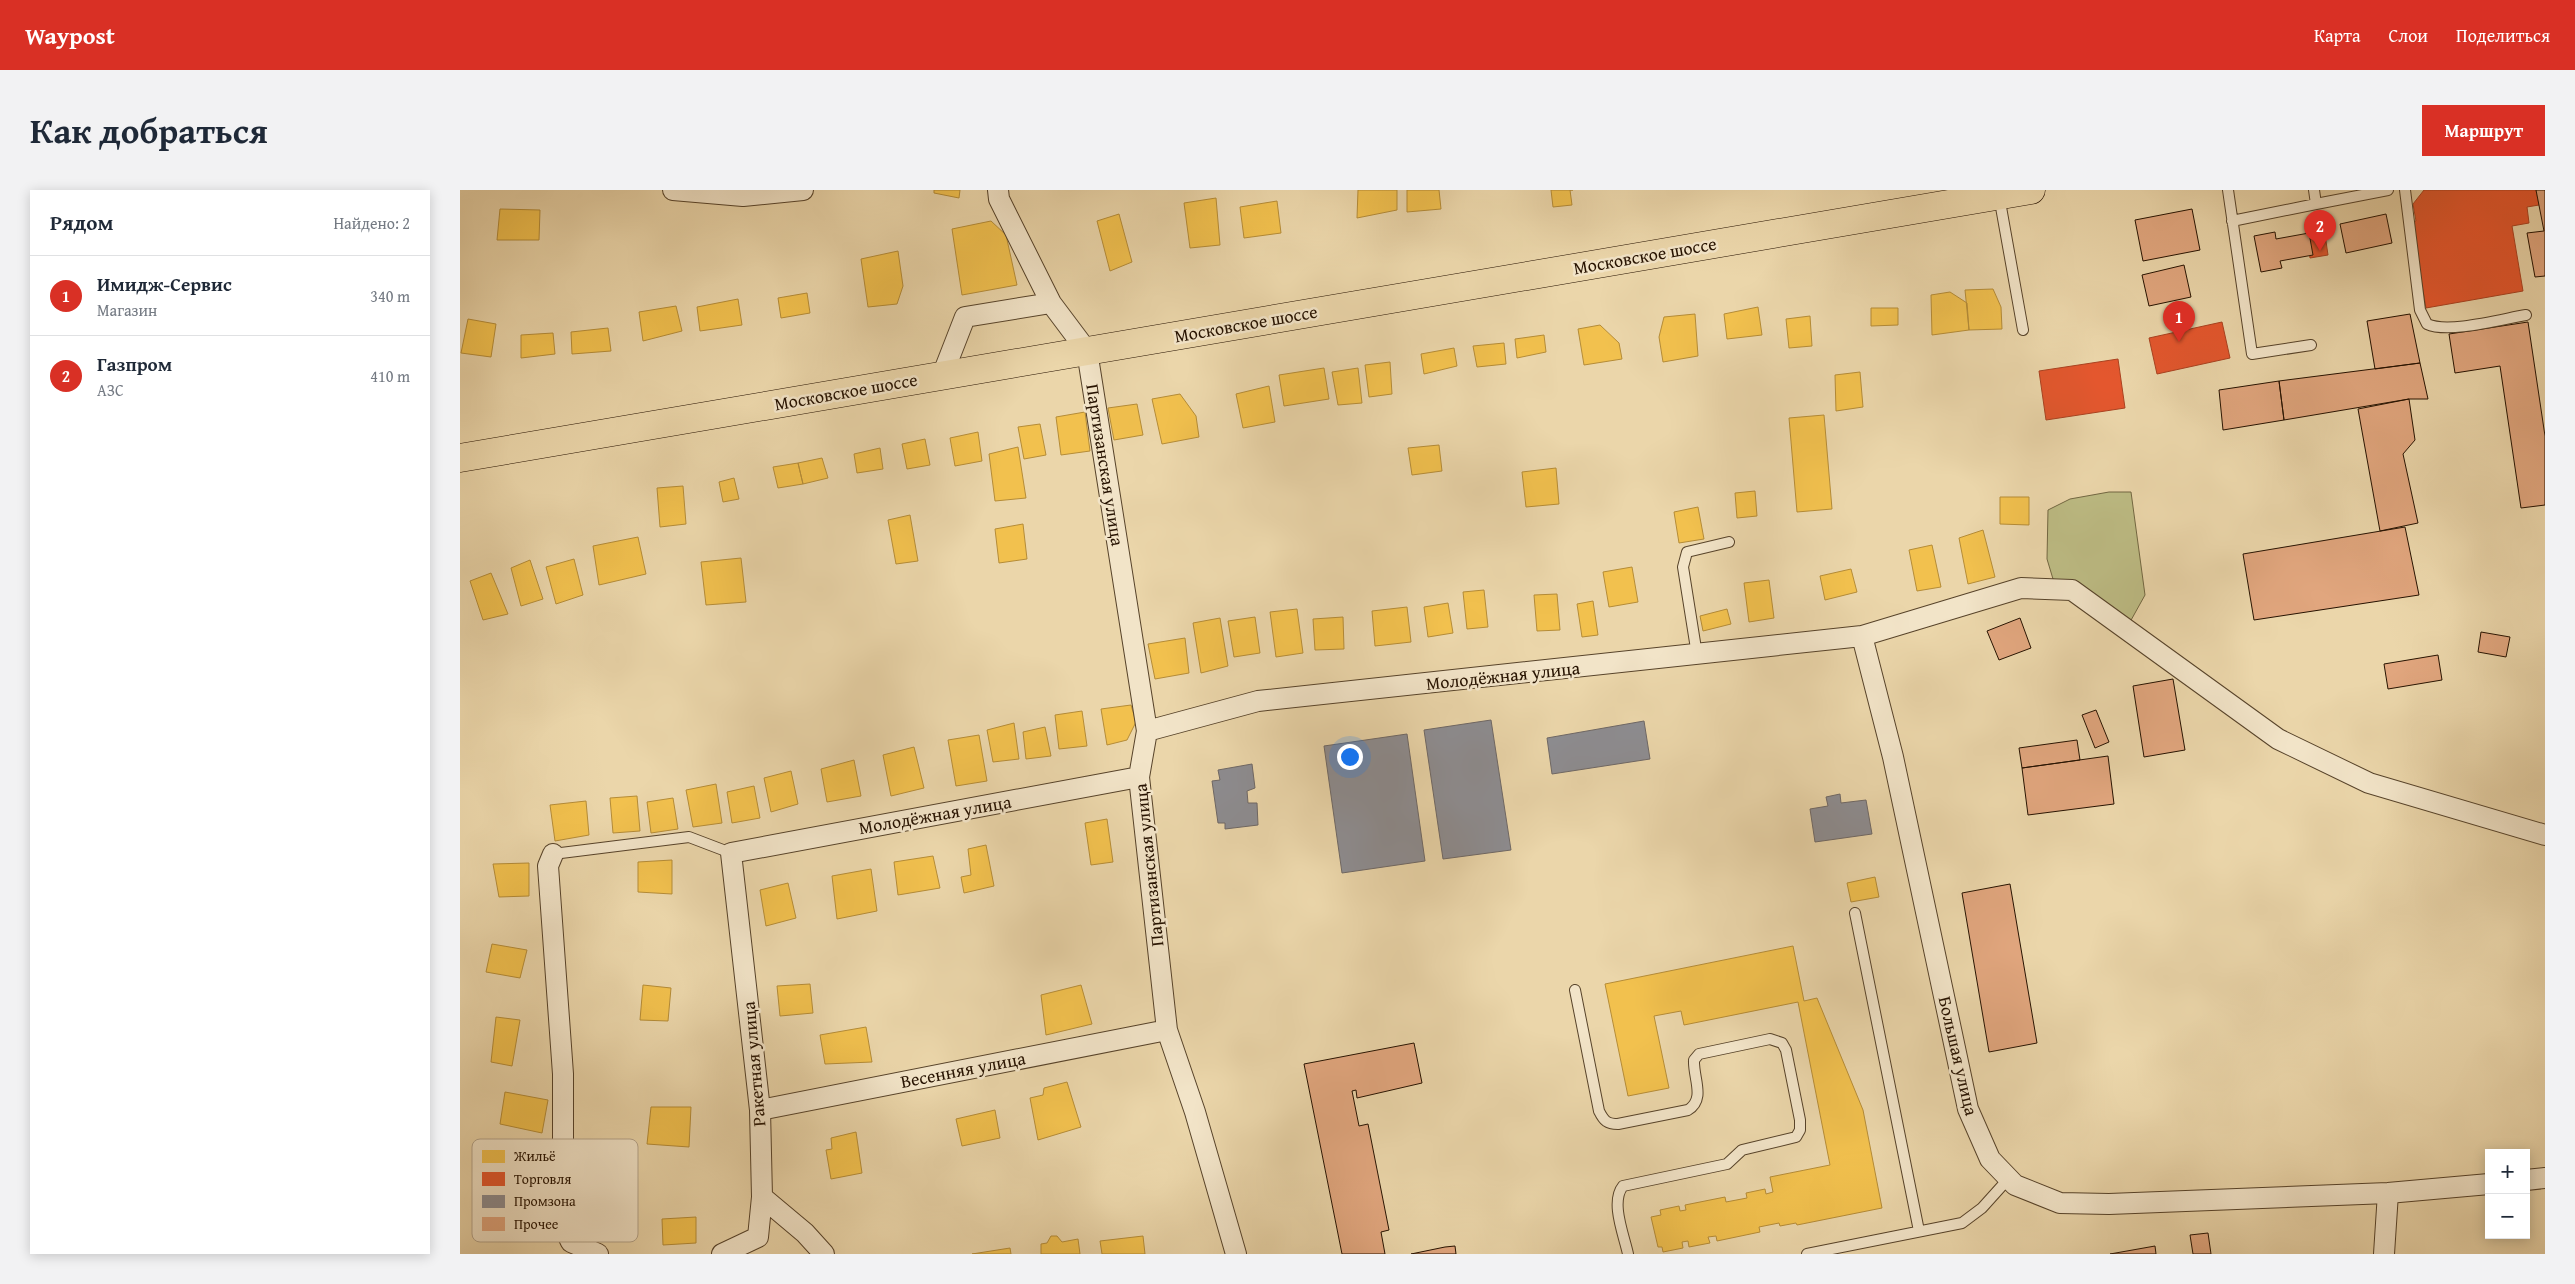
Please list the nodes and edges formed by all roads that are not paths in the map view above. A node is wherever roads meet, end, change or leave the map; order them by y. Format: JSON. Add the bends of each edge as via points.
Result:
{"nodes":[{"id":1,"x":672,"y":190,"type":"edge"},
{"id":2,"x":803,"y":190,"type":"edge"},
{"id":3,"x":998,"y":190,"type":"edge"},
{"id":4,"x":2031,"y":190,"type":"edge"},
{"id":5,"x":2228,"y":190,"type":"edge"},
{"id":6,"x":2314,"y":190,"type":"edge"},
{"id":7,"x":2388,"y":190,"type":"edge"},
{"id":8,"x":2404,"y":190,"type":"edge"},
{"id":9,"x":1999,"y":193,"type":"edge"},
{"id":10,"x":2316,"y":204,"type":"junction"},
{"id":11,"x":2232,"y":221,"type":"junction"},
{"id":12,"x":1051,"y":303,"type":"junction"},
{"id":13,"x":2526,"y":315,"type":"dead end"},
{"id":14,"x":2023,"y":330,"type":"dead end"},
{"id":15,"x":2311,"y":346,"type":"dead end"},
{"id":16,"x":1088,"y":351,"type":"junction"},
{"id":17,"x":942,"y":376,"type":"junction"},
{"id":18,"x":460,"y":458,"type":"edge"},
{"id":19,"x":1729,"y":542,"type":"dead end"},
{"id":20,"x":1862,"y":636,"type":"junction"},
{"id":21,"x":1697,"y":655,"type":"junction"},
{"id":22,"x":1146,"y":731,"type":"junction"},
{"id":23,"x":1139,"y":777,"type":"junction"},
{"id":24,"x":2545,"y":835,"type":"edge"},
{"id":25,"x":732,"y":852,"type":"junction"},
{"id":26,"x":553,"y":854,"type":"joint"},
{"id":27,"x":1855,"y":913,"type":"dead end"},
{"id":28,"x":1575,"y":990,"type":"dead end"},
{"id":29,"x":1167,"y":1030,"type":"junction"},
{"id":30,"x":760,"y":1110,"type":"junction"},
{"id":31,"x":563,"y":1139,"type":"edge"},
{"id":32,"x":2009,"y":1178,"type":"junction"},
{"id":33,"x":2545,"y":1178,"type":"edge"},
{"id":34,"x":2530,"y":1180,"type":"edge"},
{"id":35,"x":2485,"y":1184,"type":"edge"},
{"id":36,"x":2388,"y":1193,"type":"junction"},
{"id":37,"x":762,"y":1198,"type":"junction"},
{"id":38,"x":1919,"y":1231,"type":"junction"},
{"id":39,"x":572,"y":1242,"type":"edge"},
{"id":40,"x":598,"y":1254,"type":"edge"},
{"id":41,"x":722,"y":1254,"type":"edge"},
{"id":42,"x":824,"y":1254,"type":"edge"},
{"id":43,"x":1236,"y":1254,"type":"edge"},
{"id":44,"x":1628,"y":1254,"type":"edge"},
{"id":45,"x":1807,"y":1254,"type":"edge"},
{"id":46,"x":2384,"y":1254,"type":"edge"}],
"edges":[{"from":1,"to":2,"type":"street","via":[[743,196]]},
{"from":3,"to":12,"type":"street","via":[[999,199]]},
{"from":4,"to":9,"type":"main road","name":"Московское шоссе"},
{"from":5,"to":11,"type":"lane"},
{"from":6,"to":10,"type":"lane"},
{"from":7,"to":10,"type":"lane"},
{"from":8,"to":13,"type":"lane","via":[[2420,310],[2426,324],[2450,327]]},
{"from":9,"to":14,"type":"lane"},
{"from":9,"to":16,"type":"main road","name":"Московское шоссе"},
{"from":10,"to":11,"type":"lane"},
{"from":11,"to":15,"type":"lane","via":[[2252,354]]},
{"from":12,"to":16,"type":"street"},
{"from":12,"to":17,"type":"street","via":[[966,316]]},
{"from":16,"to":17,"type":"main road","name":"Московское шоссе"},
{"from":16,"to":22,"type":"street","name":"Партизанская улица"},
{"from":17,"to":18,"type":"main road","name":"Московское шоссе"},
{"from":19,"to":21,"type":"lane","via":[[1687,552],[1683,567]]},
{"from":20,"to":21,"type":"street","name":"Молодёжная улица"},
{"from":20,"to":24,"type":"street","name":"Молодёжная улица","via":[[2021,588],[2072,590],[2278,739],[2369,783]]},
{"from":20,"to":32,"type":"street","name":"Большая улица","via":[[1893,757],[1968,1109],[1990,1159]]},
{"from":21,"to":22,"type":"street","name":"Молодёжная улица","via":[[1258,701]]},
{"from":22,"to":23,"type":"street","name":"Партизанская улица"},
{"from":23,"to":25,"type":"street","name":"Молодёжная улица"},
{"from":23,"to":29,"type":"street","name":"Партизанская улица"},
{"from":25,"to":26,"type":"lane","via":[[689,837]]},
{"from":25,"to":30,"type":"street","name":"Ракетная улица"},
{"from":26,"to":31,"type":"street","via":[[548,866],[563,1074]]},
{"from":27,"to":38,"type":"lane"},
{"from":28,"to":44,"type":"lane","via":[[1599,1111],[1603,1120],[1610,1124],[1688,1110],[1694,1106],[1698,1092],[1694,1060],[1699,1054],[1770,1039],[1782,1043],[1786,1050],[1800,1120],[1796,1137],[1742,1150],[1727,1164],[1623,1186],[1617,1202]]},
{"from":29,"to":30,"type":"street","name":"Весенняя улица"},
{"from":29,"to":43,"type":"street","name":"Партизанская улица","via":[[1195,1112]]},
{"from":30,"to":37,"type":"street","name":"Ракетная улица"},
{"from":32,"to":36,"type":"street","name":"Большая улица","via":[[2016,1185],[2060,1202],[2109,1204]]},
{"from":32,"to":38,"type":"lane","via":[[1982,1208],[1962,1223]]},
{"from":33,"to":34,"type":"street"},
{"from":35,"to":36,"type":"street","name":"Большая улица"},
{"from":36,"to":46,"type":"street"},
{"from":37,"to":41,"type":"street","name":"Ракетная улица","via":[[758,1237]]},
{"from":37,"to":42,"type":"street","via":[[806,1233]]},
{"from":38,"to":45,"type":"lane"},
{"from":39,"to":40,"type":"street"}]}
